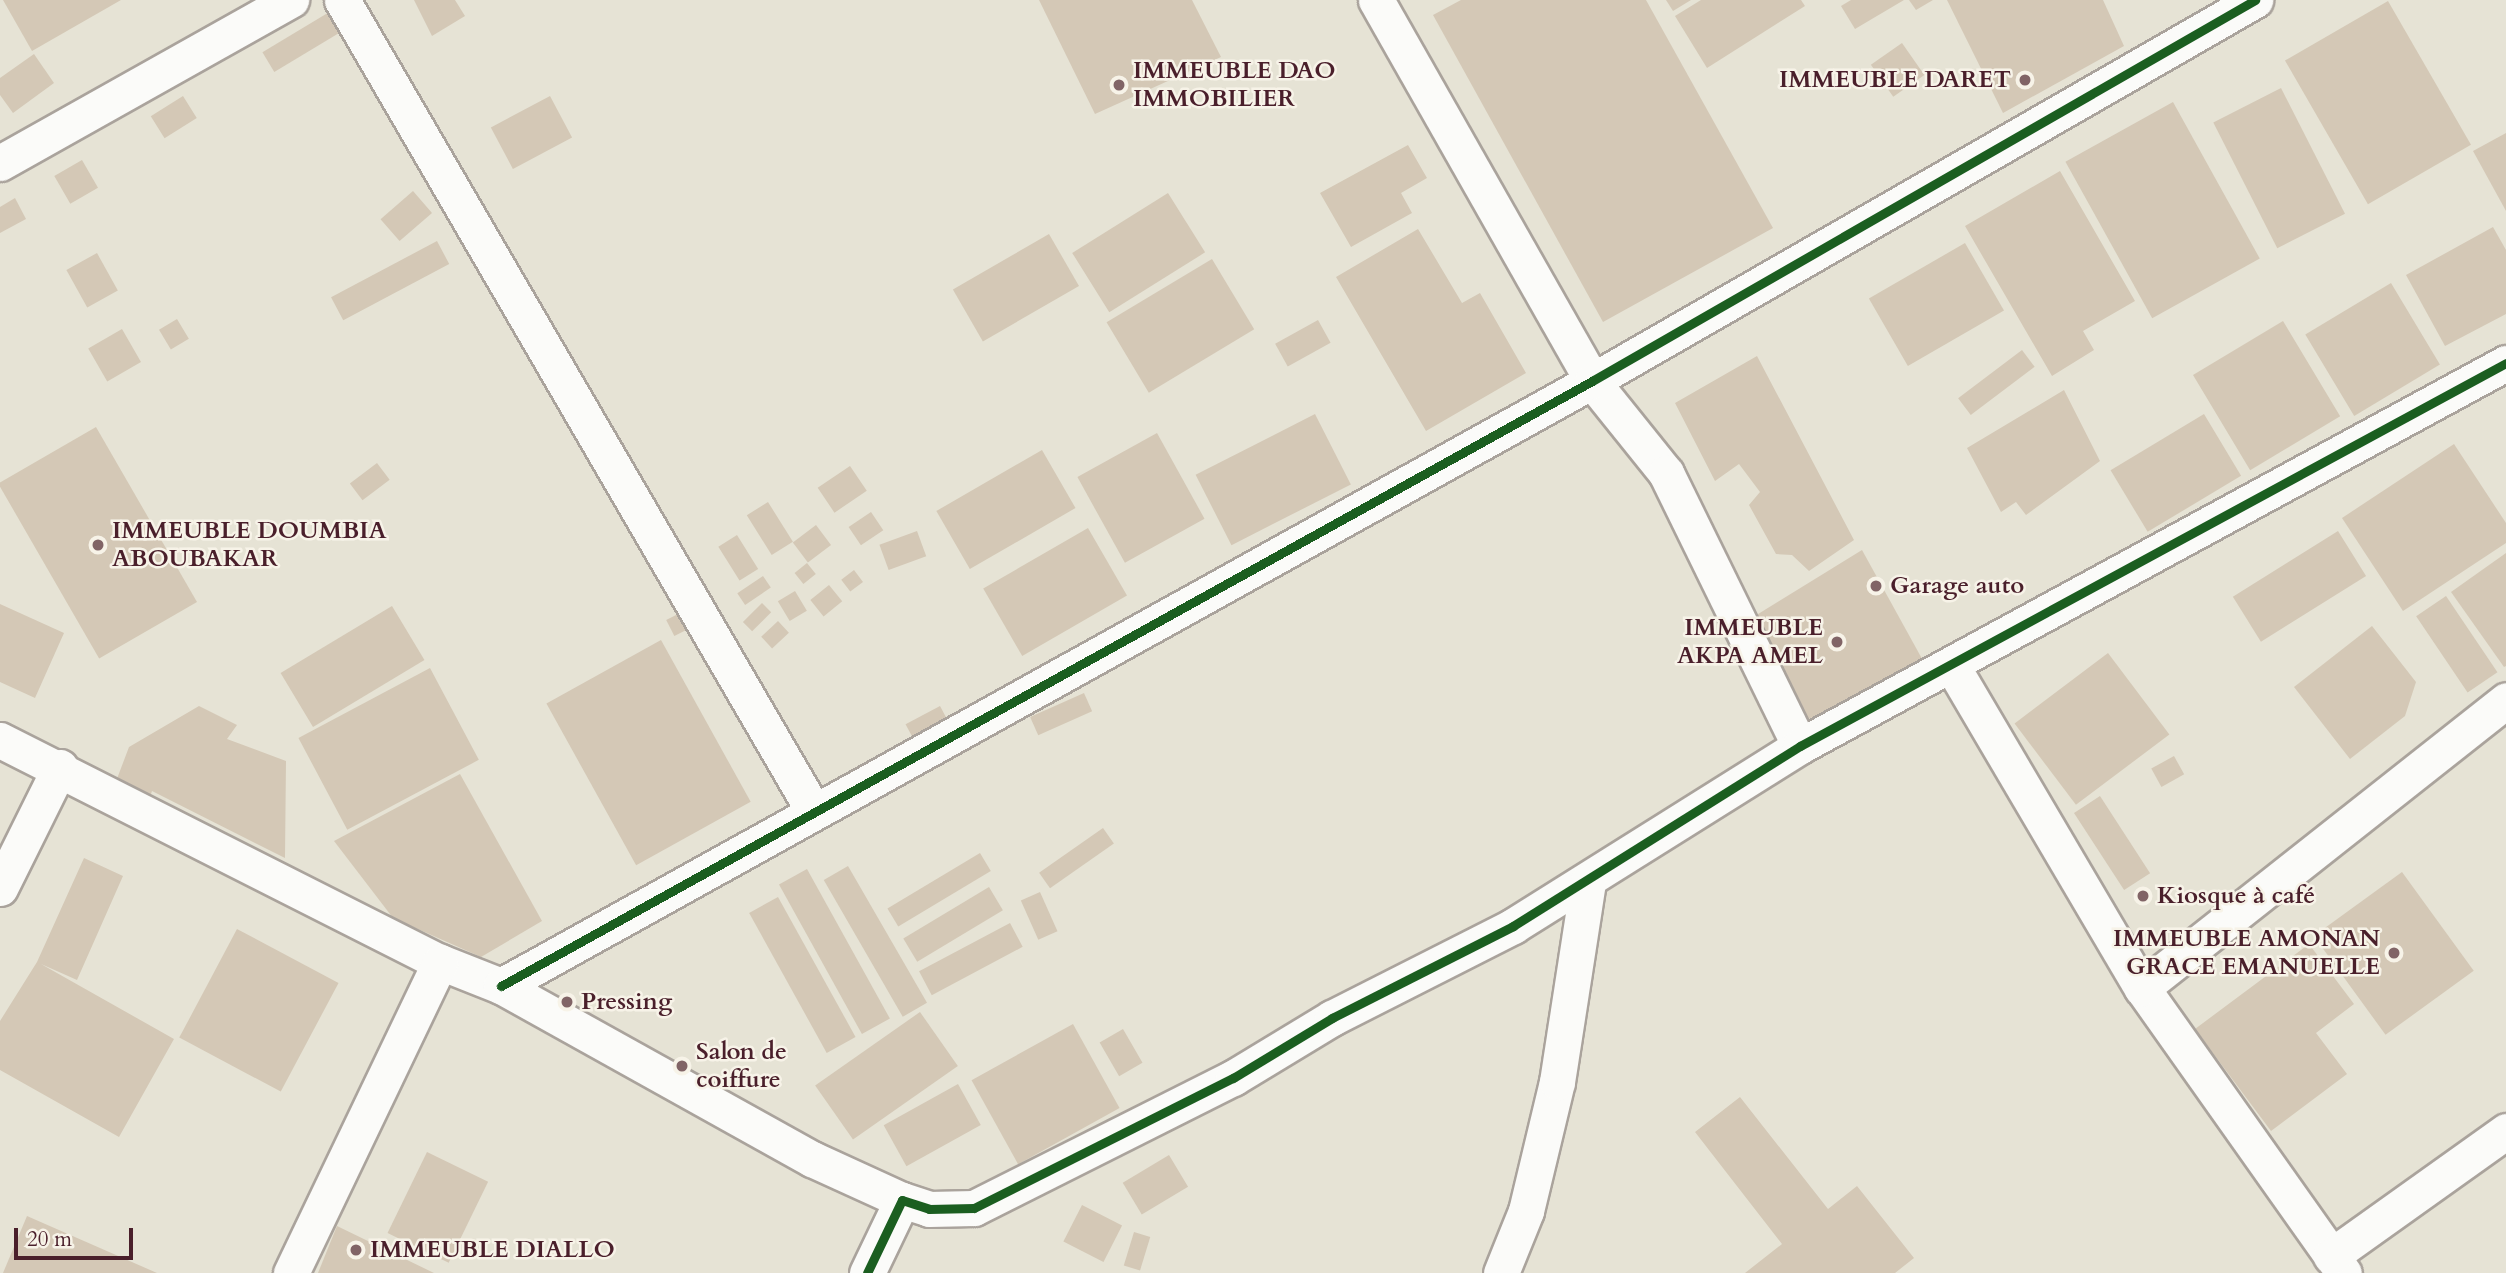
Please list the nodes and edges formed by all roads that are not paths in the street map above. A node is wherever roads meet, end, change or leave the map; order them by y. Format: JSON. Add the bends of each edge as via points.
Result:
{"nodes":[{"id":1,"x":291,"y":0,"type":"edge"},
{"id":2,"x":342,"y":0,"type":"edge"},
{"id":3,"x":1376,"y":0,"type":"edge"},
{"id":4,"x":2255,"y":0,"type":"edge"},
{"id":5,"x":0,"y":163,"type":"edge"},
{"id":6,"x":2506,"y":363,"type":"edge"},
{"id":7,"x":1592,"y":381,"type":"junction"},
{"id":8,"x":1952,"y":666,"type":"junction"},
{"id":9,"x":2506,"y":701,"type":"edge"},
{"id":10,"x":0,"y":740,"type":"edge"},
{"id":11,"x":1800,"y":746,"type":"junction"},
{"id":12,"x":60,"y":767,"type":"junction"},
{"id":13,"x":813,"y":810,"type":"junction"},
{"id":14,"x":1588,"y":881,"type":"junction"},
{"id":15,"x":0,"y":888,"type":"edge"},
{"id":16,"x":440,"y":962,"type":"junction"},
{"id":17,"x":501,"y":986,"type":"junction"},
{"id":18,"x":2142,"y":988,"type":"junction"},
{"id":19,"x":2506,"y":1131,"type":"edge"},
{"id":20,"x":902,"y":1200,"type":"junction"},
{"id":21,"x":2338,"y":1264,"type":"edge"},
{"id":22,"x":291,"y":1273,"type":"edge"},
{"id":23,"x":867,"y":1273,"type":"edge"},
{"id":24,"x":1502,"y":1273,"type":"edge"}],
"edges":[{"from":1,"to":5,"type":"street"},
{"from":2,"to":13,"type":"street"},
{"from":3,"to":7,"type":"street"},
{"from":4,"to":7,"type":"street"},
{"from":6,"to":8,"type":"street"},
{"from":7,"to":11,"type":"street","via":[[1666,473]]},
{"from":7,"to":13,"type":"street"},
{"from":8,"to":11,"type":"street"},
{"from":8,"to":18,"type":"street"},
{"from":9,"to":18,"type":"street"},
{"from":10,"to":12,"type":"street"},
{"from":11,"to":14,"type":"street"},
{"from":12,"to":15,"type":"street"},
{"from":12,"to":16,"type":"street"},
{"from":13,"to":17,"type":"street"},
{"from":14,"to":20,"type":"street","via":[[1332,1018],[1233,1079],[974,1208],[929,1209]]},
{"from":14,"to":24,"type":"street","via":[[1557,1082],[1526,1211]]},
{"from":16,"to":17,"type":"street"},
{"from":16,"to":22,"type":"street"},
{"from":17,"to":20,"type":"street","via":[[795,1149]]},
{"from":18,"to":21,"type":"street"},
{"from":19,"to":21,"type":"street"},
{"from":20,"to":23,"type":"street"}]}
